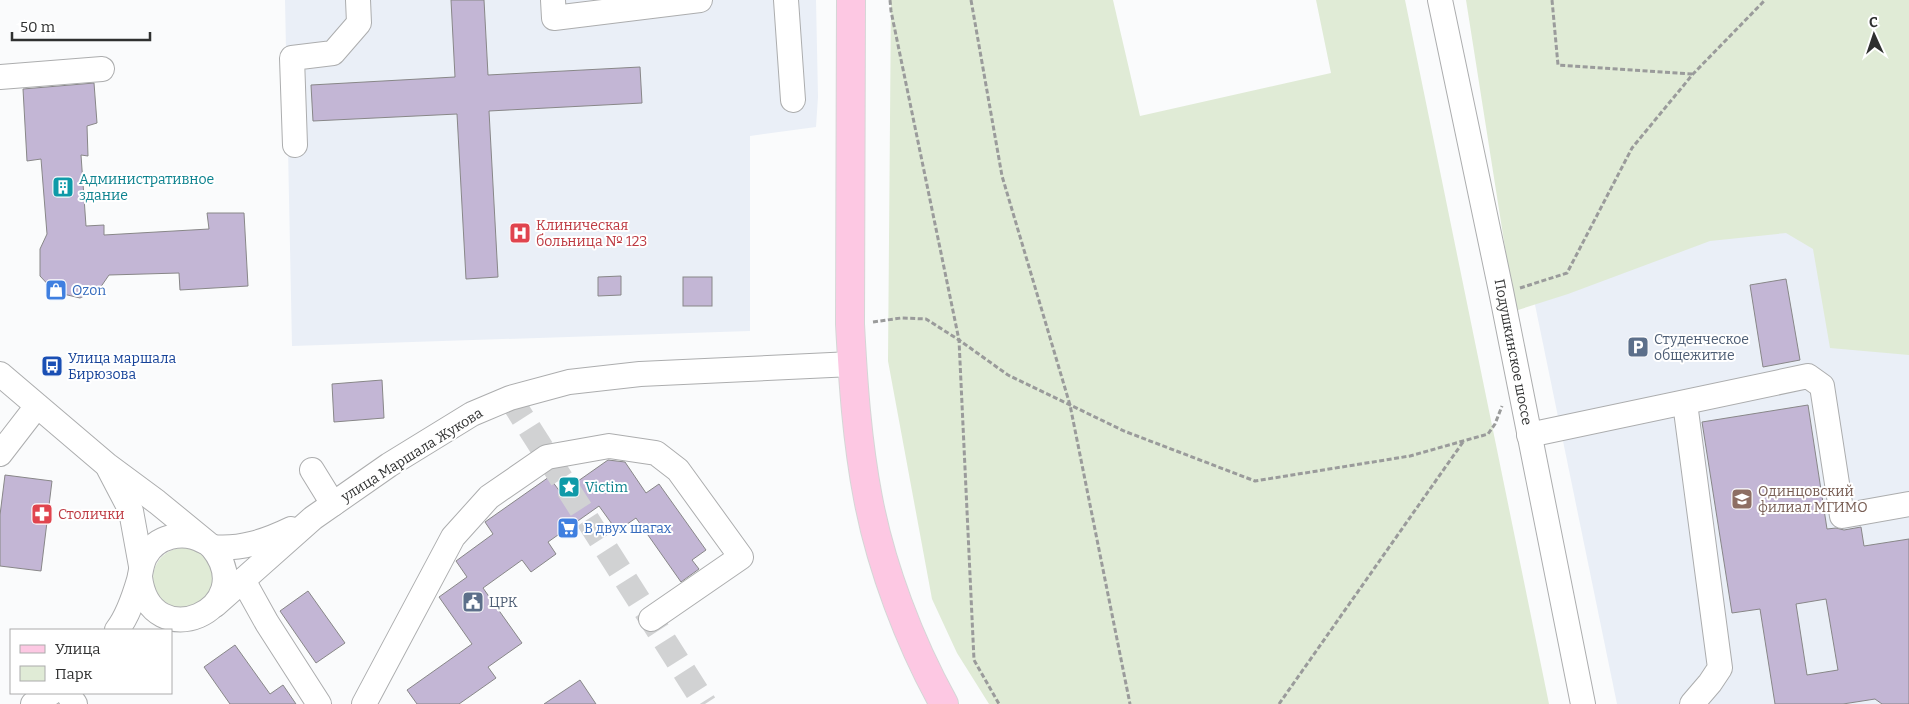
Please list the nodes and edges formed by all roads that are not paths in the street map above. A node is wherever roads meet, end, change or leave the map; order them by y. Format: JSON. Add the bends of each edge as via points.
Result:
{"nodes":[{"id":1,"x":358,"y":0,"type":"edge"},
{"id":2,"x":553,"y":0,"type":"edge"},
{"id":3,"x":700,"y":0,"type":"edge"},
{"id":4,"x":786,"y":0,"type":"edge"},
{"id":5,"x":852,"y":0,"type":"edge"},
{"id":6,"x":1440,"y":0,"type":"edge"},
{"id":7,"x":102,"y":69,"type":"dead end"},
{"id":8,"x":0,"y":77,"type":"edge"},
{"id":9,"x":793,"y":100,"type":"dead end"},
{"id":10,"x":296,"y":145,"type":"dead end"},
{"id":11,"x":852,"y":364,"type":"junction"},
{"id":12,"x":0,"y":374,"type":"edge"},
{"id":13,"x":1684,"y":403,"type":"junction"},
{"id":14,"x":37,"y":406,"type":"junction"},
{"id":15,"x":1529,"y":435,"type":"junction"},
{"id":16,"x":0,"y":454,"type":"edge"},
{"id":17,"x":107,"y":465,"type":"junction"},
{"id":18,"x":312,"y":470,"type":"dead end"},
{"id":19,"x":333,"y":504,"type":"junction"},
{"id":20,"x":1909,"y":504,"type":"edge"},
{"id":21,"x":313,"y":518,"type":"junction"},
{"id":22,"x":210,"y":545,"type":"junction"},
{"id":23,"x":141,"y":571,"type":"junction"},
{"id":24,"x":244,"y":580,"type":"junction"},
{"id":25,"x":206,"y":611,"type":"junction"},
{"id":26,"x":651,"y":619,"type":"dead end"},
{"id":27,"x":118,"y":629,"type":"edge"},
{"id":28,"x":172,"y":629,"type":"edge"},
{"id":29,"x":49,"y":694,"type":"edge"},
{"id":30,"x":937,"y":701,"type":"edge"},
{"id":31,"x":33,"y":704,"type":"edge"},
{"id":32,"x":319,"y":704,"type":"edge"},
{"id":33,"x":364,"y":704,"type":"edge"},
{"id":34,"x":1582,"y":704,"type":"edge"},
{"id":35,"x":1692,"y":704,"type":"edge"}],
"edges":[{"from":1,"to":10,"type":"street","via":[[359,23],[333,53],[292,58]]},
{"from":2,"to":3,"type":"street","via":[[554,18]]},
{"from":4,"to":9,"type":"street"},
{"from":5,"to":11,"type":"main road"},
{"from":6,"to":15,"type":"street","name":"Подушкинское шоссе"},
{"from":7,"to":8,"type":"street"},
{"from":11,"to":19,"type":"street","name":"улица Маршала Жукова","via":[[640,374],[569,382],[518,396],[472,414]]},
{"from":11,"to":30,"type":"main road","via":[[868,498],[878,538]]},
{"from":12,"to":14,"type":"street"},
{"from":13,"to":15,"type":"street"},
{"from":13,"to":20,"type":"street","via":[[1808,376],[1822,386],[1842,516]]},
{"from":13,"to":35,"type":"street","via":[[1720,668]]},
{"from":14,"to":16,"type":"street"},
{"from":14,"to":17,"type":"street"},
{"from":15,"to":34,"type":"street","name":"Подушкинское шоссе"},
{"from":17,"to":22,"type":"street"},
{"from":17,"to":23,"type":"street","via":[[131,511]]},
{"from":18,"to":19,"type":"street"},
{"from":19,"to":21,"type":"street","name":"улица Маршала Жукова"},
{"from":21,"to":22,"type":"street","via":[[255,544],[238,547]]},
{"from":21,"to":24,"type":"street","name":"улица Маршала Жукова"},
{"from":22,"to":23,"type":"street","via":[[186,536],[163,540],[146,555]]},
{"from":22,"to":25,"type":"street","via":[[225,575],[224,586]]},
{"from":23,"to":25,"type":"street","via":[[141,589],[153,608],[162,615],[185,620]]},
{"from":23,"to":27,"type":"street","via":[[132,601]]},
{"from":24,"to":25,"type":"street","name":"улица Маршала Жукова"},
{"from":24,"to":32,"type":"street","via":[[267,623]]},
{"from":25,"to":28,"type":"street","name":"улица Маршала Жукова"},
{"from":26,"to":33,"type":"street","via":[[741,557],[678,470],[656,453],[609,446],[547,457],[489,497],[453,537]]},
{"from":29,"to":31,"type":"street"}]}
